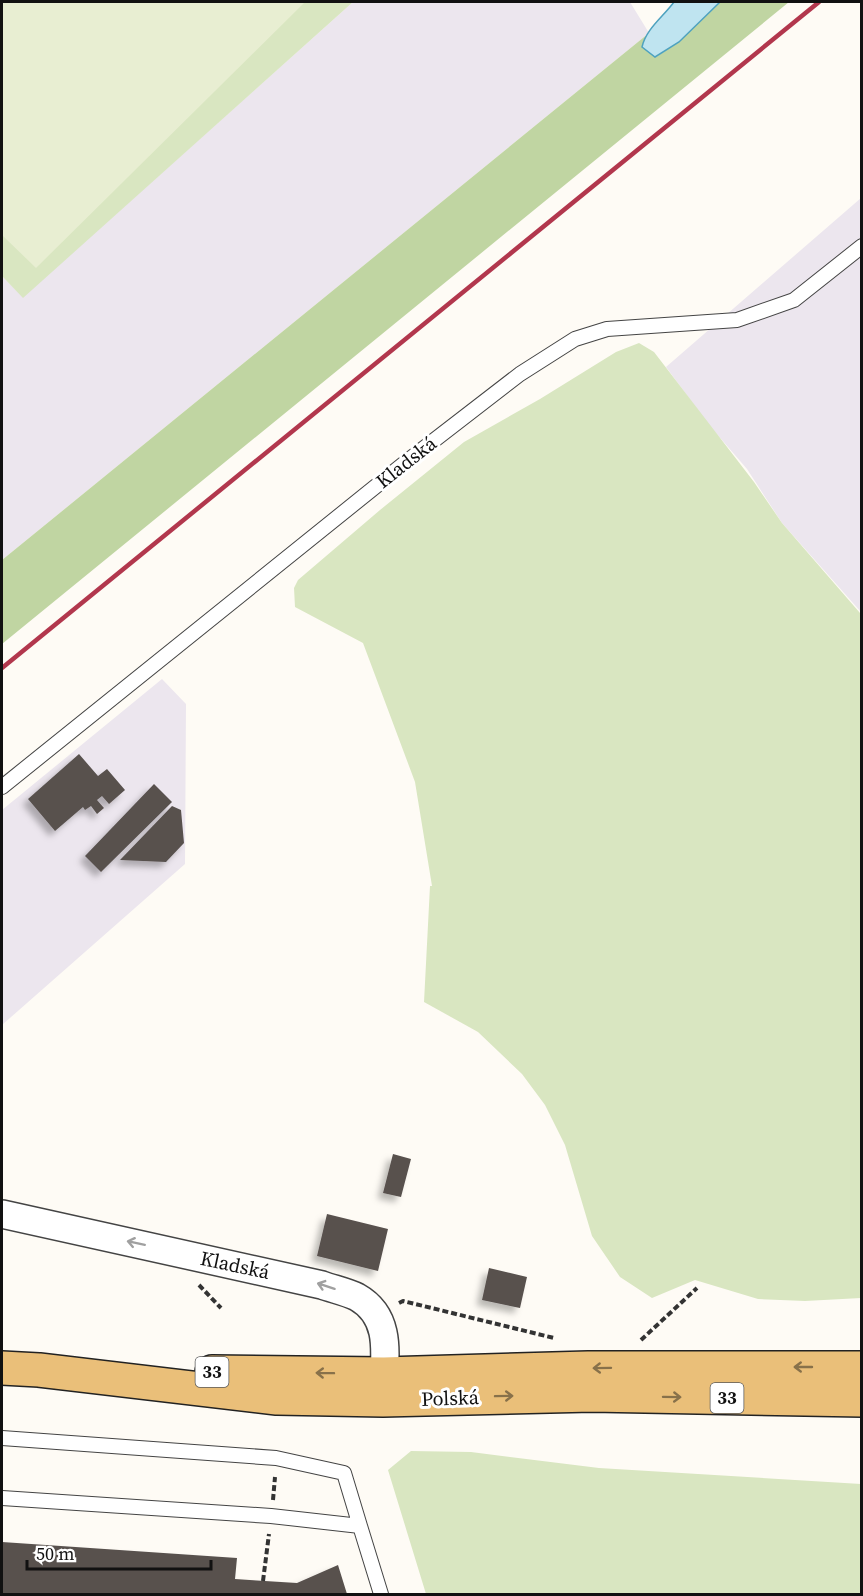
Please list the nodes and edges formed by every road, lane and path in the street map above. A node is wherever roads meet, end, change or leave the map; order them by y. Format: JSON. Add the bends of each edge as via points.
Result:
{"nodes":[{"id":1,"x":861,"y":246,"type":"edge"},
{"id":2,"x":2,"y":788,"type":"edge"},
{"id":3,"x":2,"y":1214,"type":"edge"},
{"id":4,"x":697,"y":1288,"type":"dead end"},
{"id":5,"x":376,"y":1314,"type":"junction"},
{"id":6,"x":560,"y":1340,"type":"dead end"},
{"id":7,"x":651,"y":1340,"type":"dead end"},
{"id":8,"x":2,"y":1368,"type":"edge"},
{"id":9,"x":861,"y":1368,"type":"edge"},
{"id":10,"x":383,"y":1387,"type":"junction"},
{"id":11,"x":861,"y":1400,"type":"edge"},
{"id":12,"x":2,"y":1438,"type":"edge"},
{"id":13,"x":2,"y":1498,"type":"edge"},
{"id":14,"x":360,"y":1526,"type":"junction"},
{"id":15,"x":381,"y":1594,"type":"edge"}],
"edges":[{"from":1,"to":2,"type":"lane","name":"Kladská","via":[[794,300],[736,320],[607,328],[575,339],[520,374],[406,462]]},
{"from":5,"to":3,"type":"street","name":"Kladská","one_way":true,"via":[[358,1298],[322,1285]]},
{"from":4,"to":7,"type":"path","via":[[641,1340]]},
{"from":5,"to":6,"type":"path","via":[[403,1301]]},
{"from":5,"to":10,"type":"street","via":[[386,1339]]},
{"from":8,"to":10,"type":"main road","name":"Polská","number":"33"},
{"from":9,"to":10,"type":"main road","name":"Polská","number":"33","one_way":true,"via":[[588,1368]]},
{"from":10,"to":11,"type":"main road","name":"Polská","number":"33","one_way":true},
{"from":12,"to":14,"type":"lane","via":[[276,1458],[344,1473]]},
{"from":13,"to":14,"type":"lane","via":[[271,1516]]},
{"from":14,"to":15,"type":"lane"}]}
